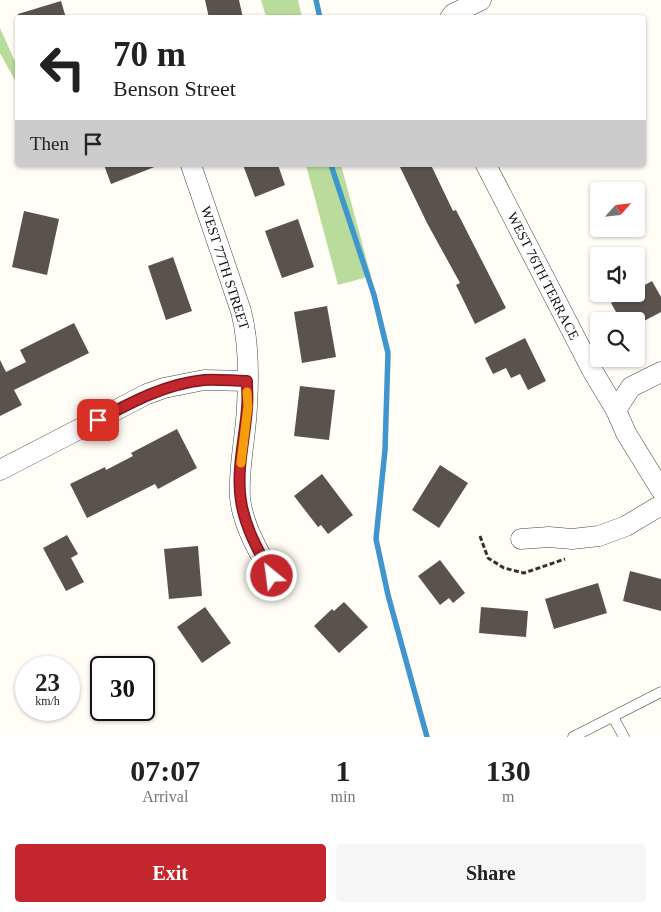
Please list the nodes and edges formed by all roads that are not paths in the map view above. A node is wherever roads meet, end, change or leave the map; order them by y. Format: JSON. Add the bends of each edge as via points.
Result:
{"nodes":[{"id":1,"x":481,"y":0,"type":"edge"},
{"id":2,"x":452,"y":15,"type":"edge"},
{"id":3,"x":192,"y":167,"type":"edge"},
{"id":4,"x":487,"y":167,"type":"edge"},
{"id":5,"x":661,"y":372,"type":"edge"},
{"id":6,"x":247,"y":381,"type":"junction"},
{"id":7,"x":616,"y":410,"type":"junction"},
{"id":8,"x":0,"y":470,"type":"edge"},
{"id":9,"x":661,"y":490,"type":"edge"},
{"id":10,"x":661,"y":505,"type":"edge"},
{"id":11,"x":521,"y":539,"type":"dead end"},
{"id":12,"x":272,"y":576,"type":"dead end"},
{"id":13,"x":661,"y":692,"type":"edge"},
{"id":14,"x":613,"y":717,"type":"junction"},
{"id":15,"x":573,"y":737,"type":"edge"},
{"id":16,"x":624,"y":737,"type":"edge"}],
"edges":[{"from":1,"to":2,"type":"street"},
{"from":3,"to":6,"type":"street","name":"WEST 77TH STREET","via":[[245,325]]},
{"from":4,"to":7,"type":"street","name":"WEST 76TH TERRACE"},
{"from":5,"to":7,"type":"street","via":[[631,387]]},
{"from":6,"to":8,"type":"street","via":[[204,380],[147,394]]},
{"from":6,"to":12,"type":"street","name":"WEST 77TH STREET","via":[[240,499],[255,545]]},
{"from":7,"to":9,"type":"street","name":"WEST 76TH TERRACE","via":[[626,433]]},
{"from":10,"to":11,"type":"street","via":[[626,526],[599,536]]},
{"from":13,"to":14,"type":"lane"},
{"from":14,"to":15,"type":"lane"},
{"from":14,"to":16,"type":"lane"}]}
